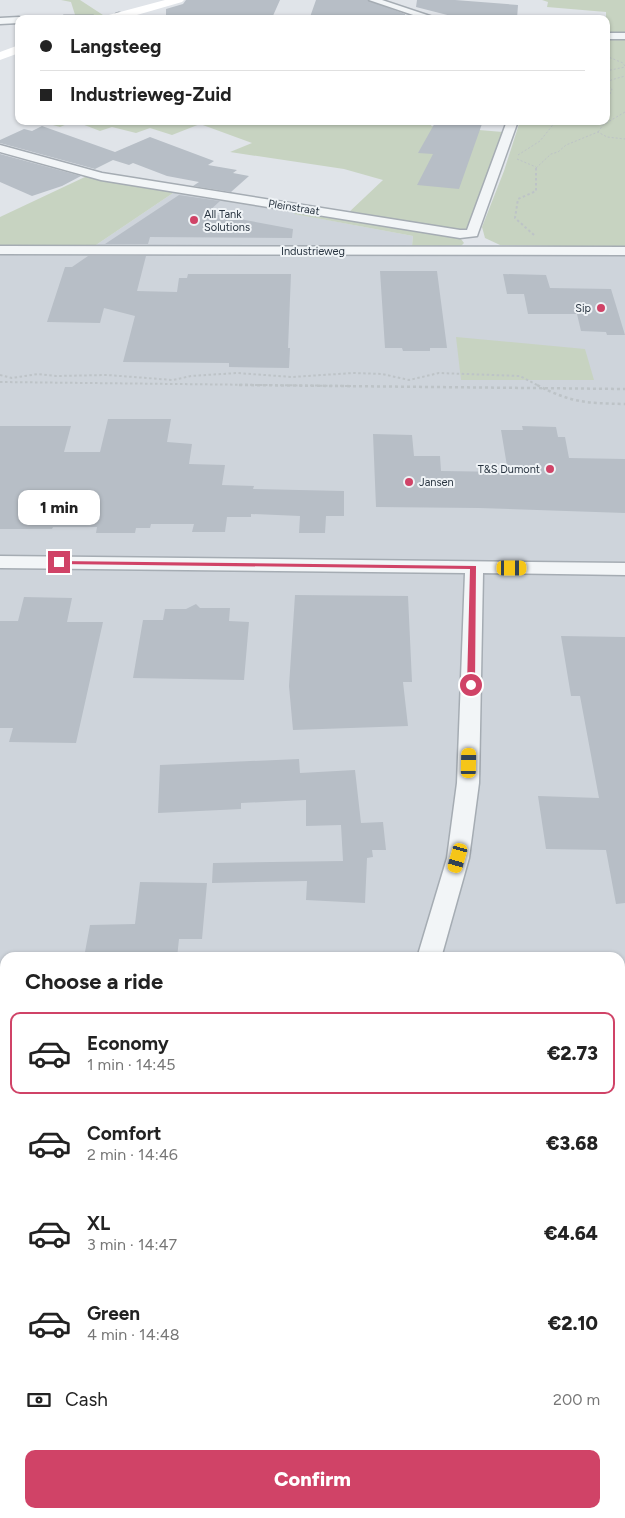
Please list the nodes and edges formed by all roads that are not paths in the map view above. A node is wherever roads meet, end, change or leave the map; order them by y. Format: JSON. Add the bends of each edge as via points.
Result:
{"nodes":[{"id":1,"x":178,"y":0,"type":"edge"},
{"id":2,"x":373,"y":0,"type":"edge"},
{"id":3,"x":122,"y":15,"type":"edge"},
{"id":4,"x":422,"y":15,"type":"edge"},
{"id":5,"x":15,"y":20,"type":"edge"},
{"id":6,"x":0,"y":21,"type":"edge"},
{"id":7,"x":610,"y":36,"type":"edge"},
{"id":8,"x":625,"y":36,"type":"edge"},
{"id":9,"x":15,"y":50,"type":"edge"},
{"id":10,"x":0,"y":56,"type":"edge"},
{"id":11,"x":512,"y":125,"type":"edge"},
{"id":12,"x":0,"y":148,"type":"edge"},
{"id":13,"x":0,"y":250,"type":"edge"},
{"id":14,"x":625,"y":251,"type":"edge"},
{"id":15,"x":0,"y":562,"type":"edge"},
{"id":16,"x":474,"y":567,"type":"junction"},
{"id":17,"x":625,"y":569,"type":"edge"},
{"id":18,"x":431,"y":952,"type":"edge"}],
"edges":[{"from":1,"to":3,"type":"street"},
{"from":2,"to":4,"type":"street"},
{"from":5,"to":6,"type":"street"},
{"from":7,"to":8,"type":"street"},
{"from":9,"to":10,"type":"street"},
{"from":11,"to":12,"type":"street","name":"Pleinstraat","via":[[472,233],[460,234],[101,176]]},
{"from":13,"to":14,"type":"street","name":"Industrieweg"},
{"from":15,"to":16,"type":"street"},
{"from":16,"to":17,"type":"street"},
{"from":16,"to":18,"type":"street","via":[[468,783],[458,858]]}]}
